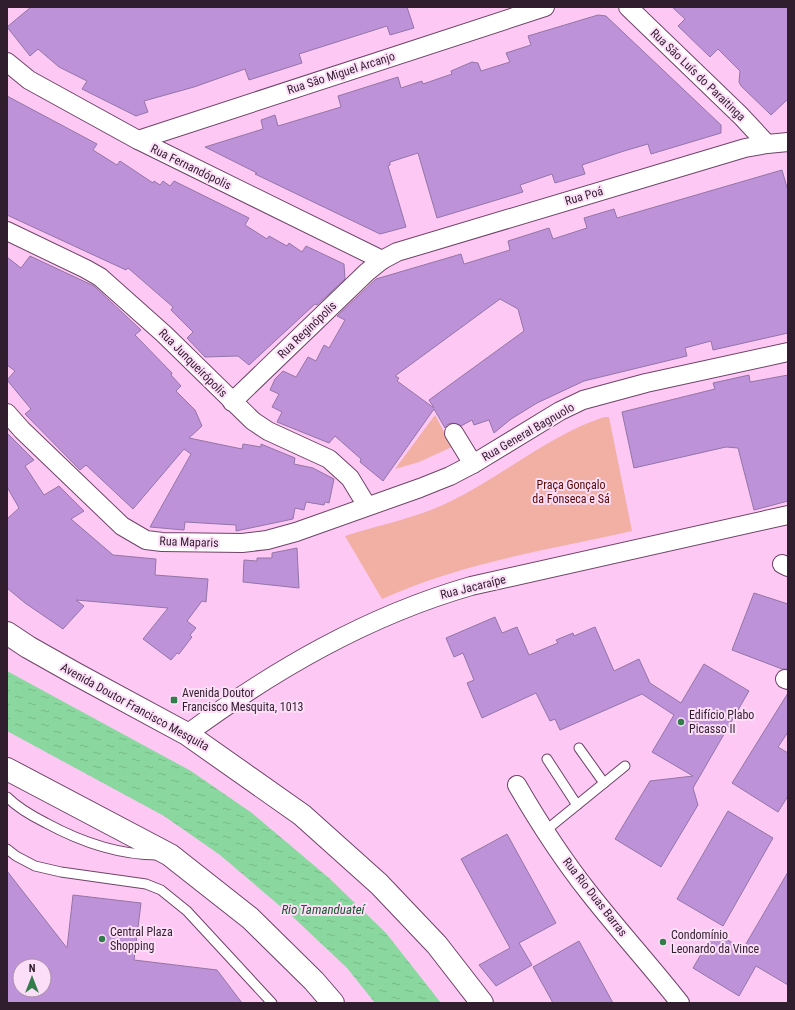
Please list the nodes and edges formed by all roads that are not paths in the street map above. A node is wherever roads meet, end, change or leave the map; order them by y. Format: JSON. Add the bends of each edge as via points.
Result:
{"nodes":[{"id":1,"x":545,"y":7,"type":"edge"},
{"id":2,"x":628,"y":7,"type":"edge"},
{"id":3,"x":7,"y":62,"type":"edge"},
{"id":4,"x":138,"y":140,"type":"junction"},
{"id":5,"x":788,"y":142,"type":"edge"},
{"id":6,"x":767,"y":144,"type":"junction"},
{"id":7,"x":7,"y":231,"type":"edge"},
{"id":8,"x":382,"y":260,"type":"junction"},
{"id":9,"x":788,"y":352,"type":"edge"},
{"id":10,"x":232,"y":402,"type":"junction"},
{"id":11,"x":7,"y":413,"type":"edge"},
{"id":12,"x":454,"y":433,"type":"dead end"},
{"id":13,"x":473,"y":464,"type":"junction"},
{"id":14,"x":367,"y":506,"type":"junction"},
{"id":15,"x":788,"y":515,"type":"edge"},
{"id":16,"x":7,"y":633,"type":"edge"},
{"id":17,"x":187,"y":734,"type":"junction"},
{"id":18,"x":579,"y":748,"type":"dead end"},
{"id":19,"x":547,"y":759,"type":"dead end"},
{"id":20,"x":625,"y":766,"type":"dead end"},
{"id":21,"x":7,"y":769,"type":"edge"},
{"id":22,"x":604,"y":783,"type":"junction"},
{"id":23,"x":517,"y":785,"type":"dead end"},
{"id":24,"x":7,"y":797,"type":"edge"},
{"id":25,"x":577,"y":805,"type":"junction"},
{"id":26,"x":545,"y":832,"type":"junction"},
{"id":27,"x":7,"y":848,"type":"edge"},
{"id":28,"x":170,"y":855,"type":"junction"},
{"id":29,"x":272,"y":1003,"type":"edge"},
{"id":30,"x":333,"y":1003,"type":"edge"},
{"id":31,"x":482,"y":1003,"type":"edge"},
{"id":32,"x":680,"y":1003,"type":"edge"}],
"edges":[{"from":1,"to":4,"type":"street","name":"Rua São Miguel Arcanjo"},
{"from":2,"to":6,"type":"street","name":"Rua São Luís do Paraitinga"},
{"from":3,"to":4,"type":"street","name":"Rua Fernandópolis","via":[[29,80]]},
{"from":4,"to":8,"type":"street","name":"Rua Fernandópolis"},
{"from":5,"to":6,"type":"street","name":"Rua Poá"},
{"from":6,"to":8,"type":"street","name":"Rua Poá","via":[[420,244]]},
{"from":7,"to":10,"type":"street","name":"Rua Junqueirópolis","via":[[100,278],[164,334]]},
{"from":8,"to":10,"type":"street","name":"Rua Reginópolis"},
{"from":9,"to":13,"type":"street","name":"Rua General Bagnuolo","via":[[646,383],[583,400],[541,422]]},
{"from":10,"to":14,"type":"street","name":"Rua Junqueirópolis","via":[[268,431],[329,459],[341,468]]},
{"from":11,"to":14,"type":"street","name":"Rua Maparis","via":[[122,526],[146,540],[214,544],[267,540]]},
{"from":12,"to":13,"type":"street"},
{"from":13,"to":14,"type":"street","name":"Rua General Bagnuolo","via":[[420,488]]},
{"from":15,"to":17,"type":"street","name":"Rua Jacaraípe","via":[[471,586],[428,598],[352,630],[223,707]]},
{"from":16,"to":17,"type":"highway","name":"Avenida Doutor Francisco Mesquita"},
{"from":17,"to":31,"type":"highway","name":"Avenida Doutor Francisco Mesquita","via":[[302,816],[373,879],[437,945]]},
{"from":18,"to":22,"type":"lane"},
{"from":19,"to":25,"type":"lane"},
{"from":20,"to":22,"type":"lane"},
{"from":21,"to":28,"type":"highway"},
{"from":22,"to":25,"type":"lane"},
{"from":23,"to":26,"type":"street","name":"Rua Rio Duas Barras"},
{"from":24,"to":28,"type":"lane","via":[[35,817],[96,846],[141,855]]},
{"from":25,"to":26,"type":"lane"},
{"from":26,"to":32,"type":"street","name":"Rua Rio Duas Barras","via":[[590,894]]},
{"from":27,"to":29,"type":"lane","via":[[35,866],[146,884],[161,890],[187,911]]},
{"from":28,"to":30,"type":"highway","via":[[250,918]]}]}
